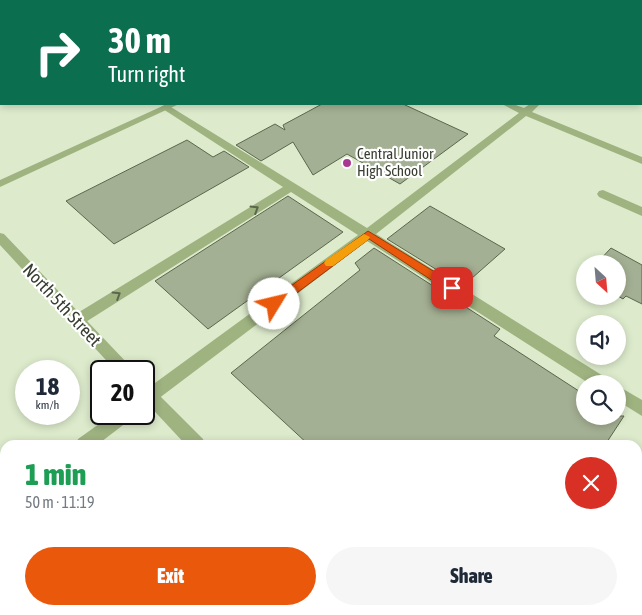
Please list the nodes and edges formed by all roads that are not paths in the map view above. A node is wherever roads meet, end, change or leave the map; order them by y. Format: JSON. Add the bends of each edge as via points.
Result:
{"nodes":[{"id":1,"x":508,"y":105,"type":"edge"},
{"id":2,"x":535,"y":105,"type":"edge"},
{"id":3,"x":170,"y":106,"type":"edge"},
{"id":4,"x":525,"y":112,"type":"junction"},
{"id":5,"x":642,"y":160,"type":"edge"},
{"id":6,"x":0,"y":184,"type":"edge"},
{"id":7,"x":292,"y":186,"type":"junction"},
{"id":8,"x":603,"y":194,"type":"dead end"},
{"id":9,"x":642,"y":212,"type":"edge"},
{"id":10,"x":368,"y":234,"type":"junction"},
{"id":11,"x":0,"y":237,"type":"edge"},
{"id":12,"x":76,"y":321,"type":"junction"},
{"id":13,"x":114,"y":360,"type":"edge"},
{"id":14,"x":589,"y":375,"type":"edge"},
{"id":15,"x":155,"y":388,"type":"edge"},
{"id":16,"x":626,"y":398,"type":"edge"},
{"id":17,"x":155,"y":404,"type":"edge"},
{"id":18,"x":642,"y":409,"type":"edge"},
{"id":19,"x":110,"y":425,"type":"edge"},
{"id":20,"x":91,"y":440,"type":"edge"},
{"id":21,"x":192,"y":440,"type":"edge"}],
"edges":[{"from":1,"to":4,"type":"street"},
{"from":2,"to":4,"type":"street"},
{"from":3,"to":6,"type":"street"},
{"from":3,"to":7,"type":"street"},
{"from":4,"to":5,"type":"street"},
{"from":4,"to":10,"type":"street"},
{"from":7,"to":10,"type":"street"},
{"from":12,"to":7,"type":"street","one_way":true},
{"from":8,"to":9,"type":"street"},
{"from":10,"to":14,"type":"street"},
{"from":10,"to":15,"type":"street"},
{"from":11,"to":12,"type":"street","name":"North 5th Street"},
{"from":12,"to":13,"type":"street","name":"North 5th Street"},
{"from":16,"to":18,"type":"street"},
{"from":17,"to":21,"type":"street"},
{"from":19,"to":20,"type":"street"}]}
